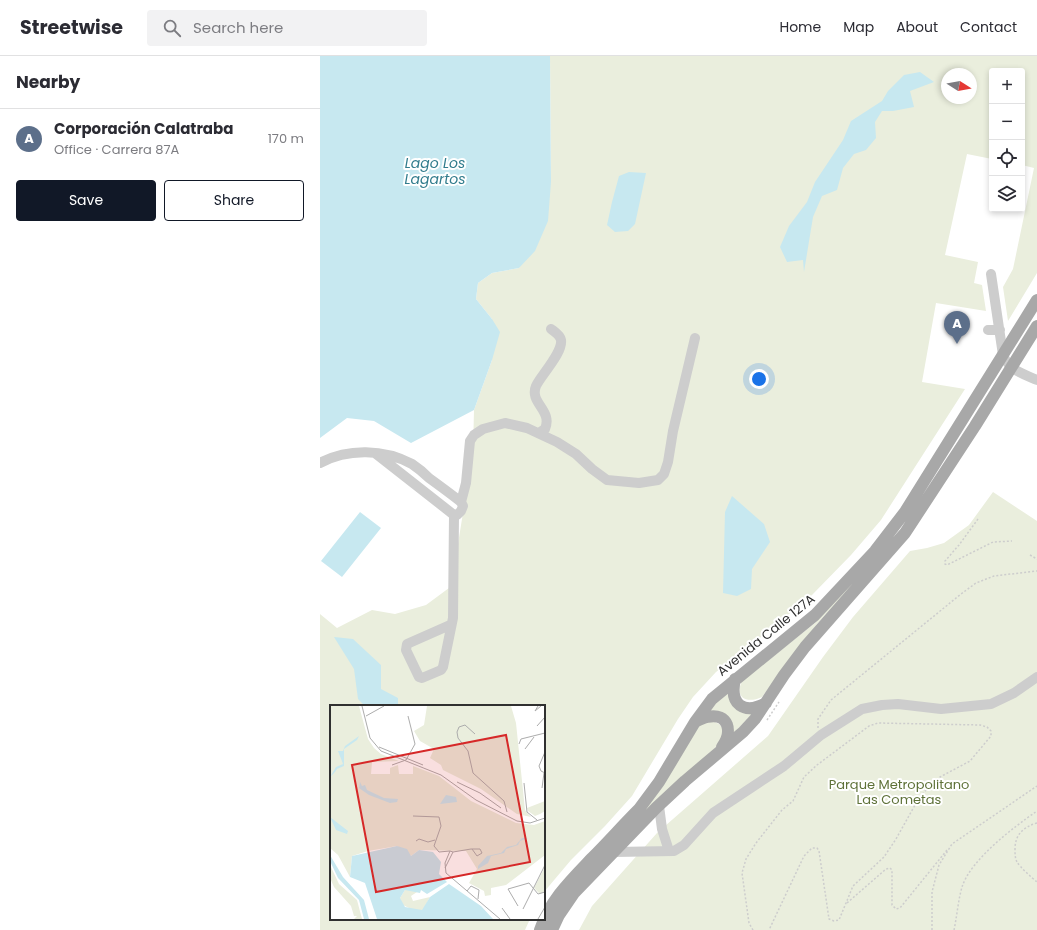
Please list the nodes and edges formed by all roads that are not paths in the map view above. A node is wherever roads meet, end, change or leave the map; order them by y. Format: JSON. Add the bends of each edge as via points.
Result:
{"nodes":[{"id":1,"x":991,"y":274,"type":"dead end"},
{"id":2,"x":1037,"y":300,"type":"edge"},
{"id":3,"x":1037,"y":326,"type":"edge"},
{"id":4,"x":551,"y":329,"type":"dead end"},
{"id":5,"x":988,"y":330,"type":"dead end"},
{"id":6,"x":1000,"y":330,"type":"junction"},
{"id":7,"x":695,"y":338,"type":"dead end"},
{"id":8,"x":1003,"y":354,"type":"junction"},
{"id":9,"x":1012,"y":368,"type":"junction"},
{"id":10,"x":1037,"y":380,"type":"edge"},
{"id":11,"x":539,"y":433,"type":"junction"},
{"id":12,"x":375,"y":453,"type":"junction"},
{"id":13,"x":320,"y":463,"type":"edge"},
{"id":14,"x":461,"y":502,"type":"junction"},
{"id":15,"x":454,"y":515,"type":"junction"},
{"id":16,"x":450,"y":625,"type":"junction"},
{"id":17,"x":1037,"y":677,"type":"edge"},
{"id":18,"x":735,"y":679,"type":"junction"},
{"id":19,"x":766,"y":702,"type":"junction"},
{"id":20,"x":695,"y":722,"type":"junction"},
{"id":21,"x":719,"y":752,"type":"junction"},
{"id":22,"x":659,"y":806,"type":"junction"},
{"id":23,"x":669,"y":851,"type":"junction"},
{"id":24,"x":614,"y":852,"type":"junction"},
{"id":25,"x":545,"y":918,"type":"edge"},
{"id":26,"x":544,"y":920,"type":"edge"},
{"id":27,"x":540,"y":930,"type":"edge"},
{"id":28,"x":552,"y":930,"type":"edge"}],
"edges":[{"from":1,"to":6,"type":"street"},
{"from":2,"to":8,"type":"main road","name":"Avenida Calle 127A"},
{"from":3,"to":9,"type":"main road","name":"Avenida Calle 127A"},
{"from":4,"to":11,"type":"street","via":[[561,339],[561,343],[536,385],[534,393],[547,419],[545,429]]},
{"from":5,"to":6,"type":"street"},
{"from":6,"to":8,"type":"street"},
{"from":7,"to":11,"type":"street","via":[[668,462],[664,474],[658,480],[639,483],[607,480],[563,446]]},
{"from":8,"to":9,"type":"street"},
{"from":8,"to":18,"type":"main road","name":"Avenida Calle 127A","via":[[905,512],[880,546],[815,615]]},
{"from":9,"to":10,"type":"street"},
{"from":9,"to":19,"type":"main road","name":"Avenida Calle 127A","via":[[905,532],[805,647]]},
{"from":11,"to":14,"type":"street","via":[[505,422],[483,429],[474,435],[470,441],[466,483]]},
{"from":12,"to":13,"type":"street","via":[[345,454]]},
{"from":12,"to":14,"type":"street","via":[[414,465]]},
{"from":12,"to":15,"type":"street"},
{"from":14,"to":15,"type":"street","via":[[461,511]]},
{"from":15,"to":16,"type":"street","via":[[453,618]]},
{"from":16,"to":16,"type":"street","via":[[408,644],[406,650],[418,677],[422,678],[441,670]]},
{"from":17,"to":23,"type":"street","via":[[1014,693],[991,704],[940,709],[898,704],[862,709],[821,735],[784,766],[713,813],[684,845]]},
{"from":18,"to":19,"type":"main road","via":[[733,692],[738,704],[753,708]]},
{"from":18,"to":20,"type":"main road","name":"Avenida Calle 127A","via":[[712,699]]},
{"from":19,"to":21,"type":"main road","name":"Avenida Calle 127A","via":[[749,726]]},
{"from":20,"to":21,"type":"main road","via":[[713,716],[726,723],[729,728],[728,736]]},
{"from":20,"to":25,"type":"main road","name":"Avenida Calle 127A","via":[[648,798],[555,898]]},
{"from":21,"to":22,"type":"main road","name":"Avenida Calle 127A"},
{"from":22,"to":23,"type":"street","via":[[662,829]]},
{"from":22,"to":24,"type":"main road","name":"Avenida Calle 127A"},
{"from":23,"to":24,"type":"street"},
{"from":24,"to":28,"type":"main road","name":"Avenida Calle 127A","via":[[574,893]]},
{"from":26,"to":27,"type":"main road","name":"Avenida Calle 127A"}]}
